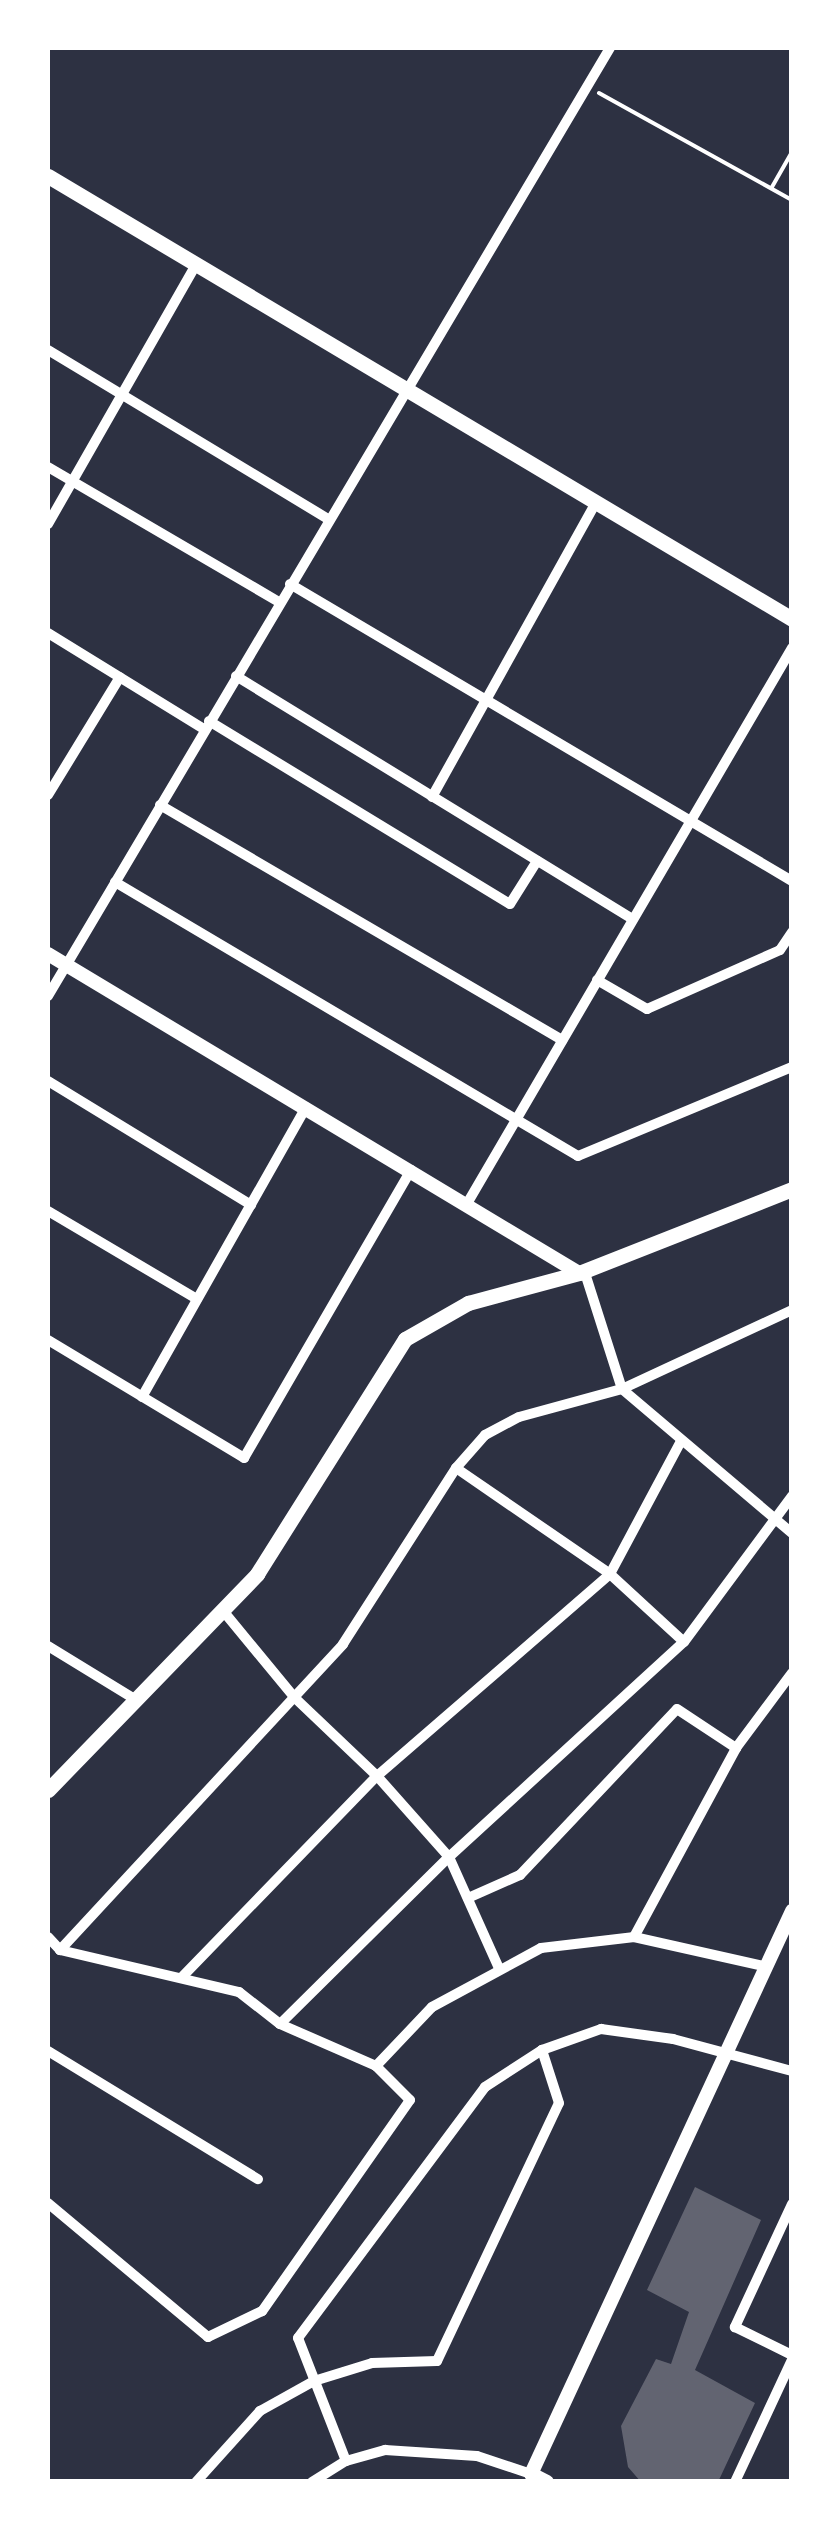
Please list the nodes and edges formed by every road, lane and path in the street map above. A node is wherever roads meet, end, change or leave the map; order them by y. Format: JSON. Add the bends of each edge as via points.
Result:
{"nodes":[{"id":1,"x":610,"y":48,"type":"edge"},
{"id":2,"x":587,"y":86,"type":"junction"},
{"id":3,"x":792,"y":152,"type":"edge"},
{"id":4,"x":48,"y":176,"type":"edge"},
{"id":5,"x":772,"y":188,"type":"junction"},
{"id":6,"x":792,"y":200,"type":"edge"},
{"id":7,"x":196,"y":265,"type":"junction"},
{"id":8,"x":48,"y":350,"type":"edge"},
{"id":9,"x":407,"y":390,"type":"junction"},
{"id":10,"x":123,"y":394,"type":"junction"},
{"id":11,"x":48,"y":467,"type":"edge"},
{"id":12,"x":72,"y":482,"type":"junction"},
{"id":13,"x":596,"y":502,"type":"junction"},
{"id":14,"x":328,"y":519,"type":"junction"},
{"id":15,"x":48,"y":524,"type":"edge"},
{"id":16,"x":290,"y":584,"type":"junction"},
{"id":17,"x":279,"y":602,"type":"junction"},
{"id":18,"x":792,"y":619,"type":"edge"},
{"id":19,"x":48,"y":633,"type":"edge"},
{"id":20,"x":792,"y":648,"type":"edge"},
{"id":21,"x":236,"y":676,"type":"junction"},
{"id":22,"x":120,"y":677,"type":"junction"},
{"id":23,"x":482,"y":699,"type":"junction"},
{"id":24,"x":206,"y":725,"type":"junction"},
{"id":25,"x":48,"y":795,"type":"edge"},
{"id":26,"x":432,"y":797,"type":"junction"},
{"id":27,"x":160,"y":805,"type":"junction"},
{"id":28,"x":690,"y":820,"type":"junction"},
{"id":29,"x":537,"y":861,"type":"junction"},
{"id":30,"x":792,"y":881,"type":"edge"},
{"id":31,"x":114,"y":882,"type":"junction"},
{"id":32,"x":633,"y":919,"type":"junction"},
{"id":33,"x":792,"y":932,"type":"edge"},
{"id":34,"x":48,"y":954,"type":"edge"},
{"id":35,"x":66,"y":965,"type":"junction"},
{"id":36,"x":597,"y":980,"type":"junction"},
{"id":37,"x":48,"y":996,"type":"edge"},
{"id":38,"x":562,"y":1040,"type":"junction"},
{"id":39,"x":792,"y":1067,"type":"edge"},
{"id":40,"x":48,"y":1081,"type":"edge"},
{"id":41,"x":306,"y":1107,"type":"junction"},
{"id":42,"x":516,"y":1119,"type":"junction"},
{"id":43,"x":411,"y":1170,"type":"junction"},
{"id":44,"x":792,"y":1190,"type":"edge"},
{"id":45,"x":468,"y":1202,"type":"junction"},
{"id":46,"x":251,"y":1204,"type":"junction"},
{"id":47,"x":48,"y":1211,"type":"edge"},
{"id":48,"x":582,"y":1271,"type":"junction"},
{"id":49,"x":197,"y":1299,"type":"junction"},
{"id":50,"x":792,"y":1310,"type":"edge"},
{"id":51,"x":48,"y":1340,"type":"edge"},
{"id":52,"x":622,"y":1389,"type":"junction"},
{"id":53,"x":142,"y":1397,"type":"junction"},
{"id":54,"x":680,"y":1442,"type":"junction"},
{"id":55,"x":456,"y":1468,"type":"junction"},
{"id":56,"x":792,"y":1496,"type":"edge"},
{"id":57,"x":773,"y":1516,"type":"junction"},
{"id":58,"x":792,"y":1532,"type":"edge"},
{"id":59,"x":610,"y":1574,"type":"junction"},
{"id":60,"x":224,"y":1612,"type":"junction"},
{"id":61,"x":684,"y":1642,"type":"junction"},
{"id":62,"x":48,"y":1646,"type":"edge"},
{"id":63,"x":792,"y":1673,"type":"edge"},
{"id":64,"x":294,"y":1698,"type":"junction"},
{"id":65,"x":136,"y":1700,"type":"junction"},
{"id":66,"x":736,"y":1748,"type":"junction"},
{"id":67,"x":377,"y":1776,"type":"junction"},
{"id":68,"x":48,"y":1790,"type":"edge"},
{"id":69,"x":449,"y":1857,"type":"junction"},
{"id":70,"x":468,"y":1898,"type":"junction"},
{"id":71,"x":792,"y":1911,"type":"edge"},
{"id":72,"x":48,"y":1937,"type":"edge"},
{"id":73,"x":634,"y":1937,"type":"junction"},
{"id":74,"x":60,"y":1950,"type":"junction"},
{"id":75,"x":498,"y":1966,"type":"junction"},
{"id":76,"x":764,"y":1966,"type":"junction"},
{"id":77,"x":182,"y":1976,"type":"junction"},
{"id":78,"x":280,"y":2024,"type":"junction"},
{"id":79,"x":542,"y":2050,"type":"junction"},
{"id":80,"x":48,"y":2051,"type":"edge"},
{"id":81,"x":725,"y":2054,"type":"junction"},
{"id":82,"x":376,"y":2066,"type":"junction"},
{"id":83,"x":792,"y":2071,"type":"edge"},
{"id":84,"x":258,"y":2179,"type":"dead end"},
{"id":85,"x":48,"y":2203,"type":"edge"},
{"id":86,"x":792,"y":2204,"type":"edge"},
{"id":87,"x":792,"y":2357,"type":"edge"},
{"id":88,"x":314,"y":2381,"type":"junction"},
{"id":89,"x":346,"y":2461,"type":"junction"},
{"id":90,"x":531,"y":2474,"type":"junction"},
{"id":91,"x":196,"y":2482,"type":"edge"},
{"id":92,"x":312,"y":2482,"type":"edge"},
{"id":93,"x":547,"y":2482,"type":"edge"},
{"id":94,"x":735,"y":2482,"type":"edge"}],
"edges":[{"from":1,"to":2,"type":"street"},
{"from":2,"to":5,"type":"path"},
{"from":2,"to":9,"type":"street"},
{"from":3,"to":5,"type":"path"},
{"from":4,"to":7,"type":"main road"},
{"from":5,"to":6,"type":"path"},
{"from":7,"to":9,"type":"main road"},
{"from":7,"to":10,"type":"street"},
{"from":8,"to":10,"type":"street"},
{"from":9,"to":13,"type":"main road"},
{"from":9,"to":14,"type":"street"},
{"from":10,"to":12,"type":"street"},
{"from":10,"to":14,"type":"street"},
{"from":11,"to":12,"type":"street"},
{"from":12,"to":15,"type":"street"},
{"from":12,"to":17,"type":"street"},
{"from":13,"to":18,"type":"main road"},
{"from":13,"to":23,"type":"street"},
{"from":14,"to":16,"type":"street"},
{"from":16,"to":17,"type":"street"},
{"from":16,"to":23,"type":"street"},
{"from":17,"to":21,"type":"street"},
{"from":19,"to":22,"type":"street"},
{"from":20,"to":28,"type":"street"},
{"from":21,"to":24,"type":"street"},
{"from":21,"to":26,"type":"street"},
{"from":22,"to":24,"type":"street"},
{"from":22,"to":25,"type":"street"},
{"from":23,"to":26,"type":"street"},
{"from":23,"to":28,"type":"street"},
{"from":24,"to":27,"type":"street"},
{"from":24,"to":29,"type":"street","via":[[510,904]]},
{"from":26,"to":29,"type":"street"},
{"from":27,"to":31,"type":"street"},
{"from":27,"to":38,"type":"street"},
{"from":28,"to":30,"type":"street"},
{"from":28,"to":32,"type":"street"},
{"from":29,"to":32,"type":"street"},
{"from":31,"to":35,"type":"street"},
{"from":31,"to":42,"type":"street"},
{"from":32,"to":36,"type":"street"},
{"from":33,"to":36,"type":"street","via":[[780,950],[648,1009]]},
{"from":34,"to":35,"type":"street"},
{"from":35,"to":37,"type":"street"},
{"from":35,"to":41,"type":"street"},
{"from":36,"to":38,"type":"street"},
{"from":38,"to":42,"type":"street"},
{"from":39,"to":42,"type":"street","via":[[578,1156]]},
{"from":40,"to":46,"type":"street"},
{"from":41,"to":43,"type":"street"},
{"from":41,"to":46,"type":"street"},
{"from":42,"to":45,"type":"street"},
{"from":43,"to":45,"type":"street"},
{"from":43,"to":53,"type":"street","via":[[244,1458]]},
{"from":44,"to":48,"type":"main road"},
{"from":45,"to":48,"type":"street"},
{"from":46,"to":49,"type":"street"},
{"from":47,"to":49,"type":"street"},
{"from":48,"to":52,"type":"street"},
{"from":48,"to":60,"type":"main road","via":[[468,1303],[405,1339],[257,1574]]},
{"from":49,"to":53,"type":"street"},
{"from":50,"to":52,"type":"street"},
{"from":51,"to":53,"type":"street"},
{"from":52,"to":54,"type":"street"},
{"from":52,"to":55,"type":"street","via":[[519,1417],[485,1435]]},
{"from":54,"to":57,"type":"street"},
{"from":54,"to":59,"type":"street"},
{"from":55,"to":59,"type":"street"},
{"from":55,"to":64,"type":"street","via":[[343,1644]]},
{"from":56,"to":57,"type":"street"},
{"from":57,"to":58,"type":"street"},
{"from":57,"to":61,"type":"street"},
{"from":59,"to":61,"type":"street"},
{"from":59,"to":67,"type":"street"},
{"from":60,"to":64,"type":"street"},
{"from":60,"to":65,"type":"main road"},
{"from":61,"to":69,"type":"street"},
{"from":62,"to":65,"type":"street"},
{"from":63,"to":66,"type":"street"},
{"from":64,"to":67,"type":"street"},
{"from":64,"to":74,"type":"street"},
{"from":65,"to":68,"type":"main road"},
{"from":66,"to":70,"type":"street","via":[[677,1709],[520,1876]]},
{"from":66,"to":73,"type":"street"},
{"from":67,"to":69,"type":"street"},
{"from":67,"to":77,"type":"street"},
{"from":69,"to":70,"type":"street"},
{"from":69,"to":78,"type":"street"},
{"from":70,"to":75,"type":"street"},
{"from":71,"to":76,"type":"street"},
{"from":72,"to":74,"type":"street"},
{"from":73,"to":75,"type":"street","via":[[541,1948]]},
{"from":73,"to":76,"type":"street"},
{"from":74,"to":77,"type":"street"},
{"from":75,"to":82,"type":"street","via":[[432,2007]]},
{"from":76,"to":81,"type":"street"},
{"from":77,"to":78,"type":"street","via":[[239,1992]]},
{"from":78,"to":82,"type":"street"},
{"from":79,"to":81,"type":"street","via":[[601,2029]]},
{"from":79,"to":88,"type":"street","via":[[485,2087],[298,2338]]},
{"from":79,"to":88,"type":"street","via":[[559,2103],[437,2361],[372,2364]]},
{"from":80,"to":84,"type":"street"},
{"from":81,"to":83,"type":"street"},
{"from":81,"to":90,"type":"street"},
{"from":82,"to":85,"type":"street","via":[[410,2100],[262,2310],[208,2337]]},
{"from":86,"to":87,"type":"street","via":[[735,2328]]},
{"from":87,"to":94,"type":"street"},
{"from":88,"to":89,"type":"street"},
{"from":88,"to":91,"type":"street","via":[[260,2411]]},
{"from":89,"to":90,"type":"street","via":[[385,2450],[426,2449]]},
{"from":89,"to":92,"type":"street"},
{"from":90,"to":93,"type":"street"}]}
